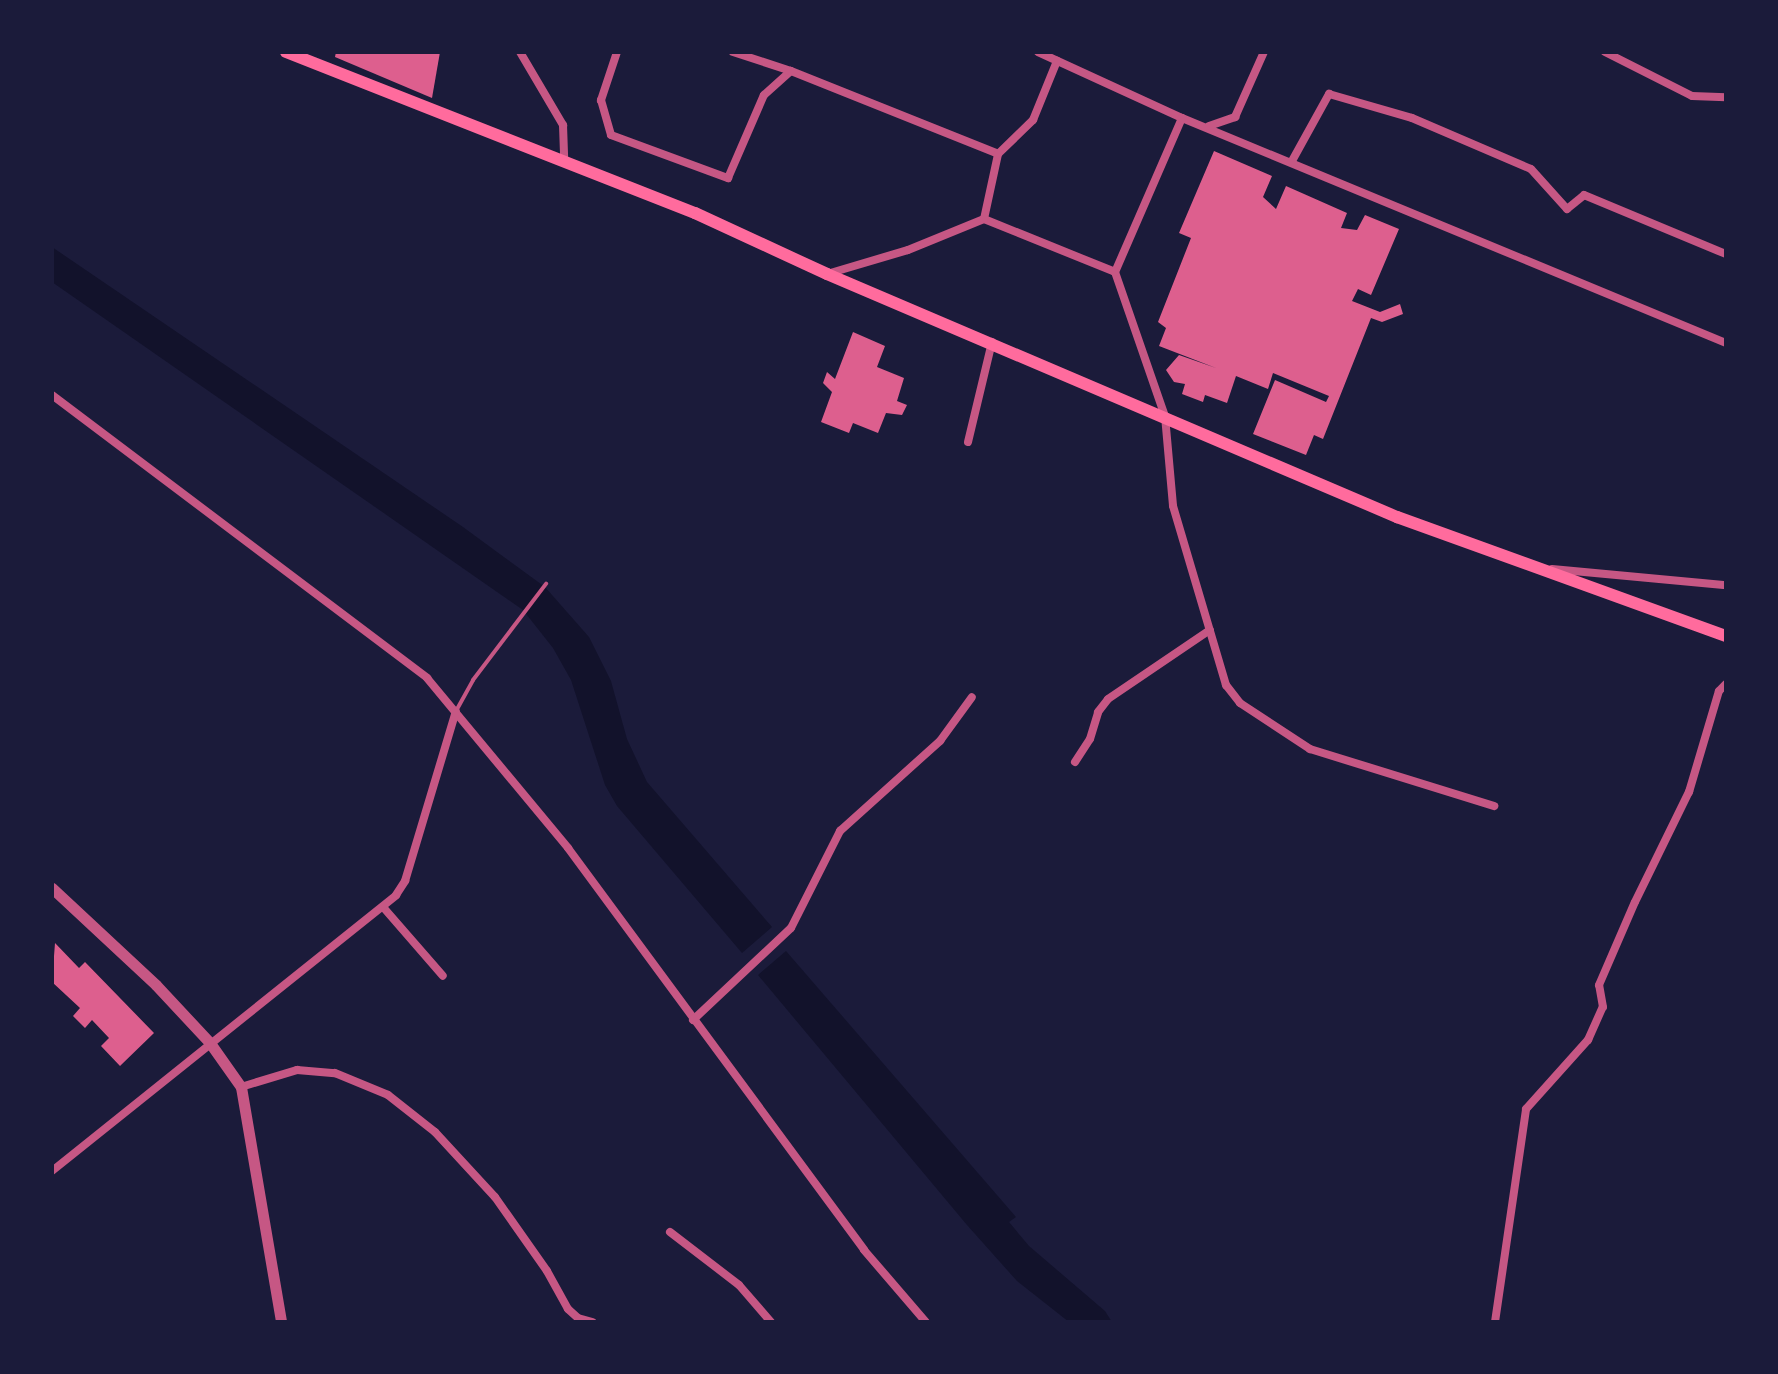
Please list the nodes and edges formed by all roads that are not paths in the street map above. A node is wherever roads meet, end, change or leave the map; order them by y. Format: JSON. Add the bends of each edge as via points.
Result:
{"nodes":[{"id":1,"x":520,"y":52,"type":"edge"},
{"id":2,"x":617,"y":52,"type":"edge"},
{"id":3,"x":733,"y":52,"type":"edge"},
{"id":4,"x":1038,"y":52,"type":"edge"},
{"id":5,"x":1264,"y":52,"type":"edge"},
{"id":6,"x":1605,"y":52,"type":"edge"},
{"id":7,"x":292,"y":53,"type":"edge"},
{"id":8,"x":1057,"y":61,"type":"junction"},
{"id":9,"x":791,"y":71,"type":"junction"},
{"id":10,"x":1726,"y":97,"type":"edge"},
{"id":11,"x":1182,"y":118,"type":"junction"},
{"id":12,"x":1208,"y":126,"type":"junction"},
{"id":13,"x":998,"y":154,"type":"junction"},
{"id":14,"x":564,"y":160,"type":"junction"},
{"id":15,"x":1292,"y":161,"type":"junction"},
{"id":16,"x":984,"y":219,"type":"junction"},
{"id":17,"x":1726,"y":254,"type":"edge"},
{"id":18,"x":1115,"y":272,"type":"junction"},
{"id":19,"x":827,"y":274,"type":"junction"},
{"id":20,"x":992,"y":342,"type":"junction"},
{"id":21,"x":1726,"y":343,"type":"edge"},
{"id":22,"x":52,"y":395,"type":"edge"},
{"id":23,"x":1165,"y":416,"type":"junction"},
{"id":24,"x":968,"y":442,"type":"dead end"},
{"id":25,"x":1545,"y":568,"type":"junction"},
{"id":26,"x":546,"y":584,"type":"dead end"},
{"id":27,"x":1726,"y":585,"type":"edge"},
{"id":28,"x":1210,"y":630,"type":"junction"},
{"id":29,"x":1726,"y":636,"type":"edge"},
{"id":30,"x":1726,"y":684,"type":"edge"},
{"id":31,"x":972,"y":697,"type":"dead end"},
{"id":32,"x":456,"y":711,"type":"junction"},
{"id":33,"x":1075,"y":762,"type":"dead end"},
{"id":34,"x":1494,"y":806,"type":"dead end"},
{"id":35,"x":52,"y":888,"type":"edge"},
{"id":36,"x":383,"y":907,"type":"junction"},
{"id":37,"x":443,"y":976,"type":"dead end"},
{"id":38,"x":693,"y":1020,"type":"junction"},
{"id":39,"x":210,"y":1043,"type":"junction"},
{"id":40,"x":241,"y":1087,"type":"junction"},
{"id":41,"x":52,"y":1171,"type":"edge"},
{"id":42,"x":670,"y":1232,"type":"dead end"},
{"id":43,"x":282,"y":1321,"type":"edge"},
{"id":44,"x":592,"y":1322,"type":"edge"},
{"id":45,"x":771,"y":1322,"type":"edge"},
{"id":46,"x":926,"y":1322,"type":"edge"},
{"id":47,"x":1495,"y":1322,"type":"edge"}],
"edges":[{"from":1,"to":14,"type":"street","via":[[563,125]]},
{"from":2,"to":9,"type":"street","via":[[601,100],[611,135],[728,178],[764,95]]},
{"from":3,"to":9,"type":"street"},
{"from":4,"to":8,"type":"street"},
{"from":5,"to":12,"type":"street","via":[[1235,117]]},
{"from":6,"to":10,"type":"street","via":[[1692,96]]},
{"from":7,"to":14,"type":"main road"},
{"from":8,"to":11,"type":"street"},
{"from":8,"to":13,"type":"street","via":[[1033,120]]},
{"from":9,"to":13,"type":"street"},
{"from":11,"to":12,"type":"street"},
{"from":11,"to":18,"type":"street"},
{"from":12,"to":15,"type":"street"},
{"from":13,"to":16,"type":"street"},
{"from":14,"to":19,"type":"main road"},
{"from":15,"to":17,"type":"street","via":[[1329,94],[1412,118],[1531,169],[1567,209],[1584,195]]},
{"from":15,"to":21,"type":"street"},
{"from":16,"to":18,"type":"street"},
{"from":16,"to":19,"type":"street","via":[[908,250]]},
{"from":18,"to":23,"type":"street"},
{"from":19,"to":20,"type":"main road"},
{"from":20,"to":23,"type":"main road"},
{"from":20,"to":24,"type":"street"},
{"from":22,"to":32,"type":"street","via":[[415,669]]},
{"from":23,"to":25,"type":"main road","via":[[1397,517]]},
{"from":23,"to":28,"type":"street","via":[[1173,506]]},
{"from":25,"to":27,"type":"street"},
{"from":25,"to":29,"type":"main road"},
{"from":26,"to":32,"type":"lane","via":[[473,680]]},
{"from":28,"to":33,"type":"street","via":[[1108,699]]},
{"from":28,"to":34,"type":"street","via":[[1226,685],[1240,703],[1274,728],[1310,749]]},
{"from":30,"to":47,"type":"street","via":[[1715,702],[1689,792],[1599,985],[1603,1007],[1588,1040],[1526,1109]]},
{"from":31,"to":38,"type":"street","via":[[940,741],[840,831],[791,928]]},
{"from":32,"to":36,"type":"street","via":[[405,881]]},
{"from":32,"to":38,"type":"street","via":[[568,848]]},
{"from":35,"to":39,"type":"street"},
{"from":36,"to":37,"type":"street"},
{"from":36,"to":39,"type":"street"},
{"from":38,"to":46,"type":"street","via":[[864,1250]]},
{"from":39,"to":40,"type":"street"},
{"from":39,"to":41,"type":"street"},
{"from":40,"to":43,"type":"street"},
{"from":40,"to":44,"type":"street","via":[[297,1070],[335,1073],[388,1095],[435,1132],[495,1197],[568,1309]]},
{"from":42,"to":45,"type":"street","via":[[739,1285]]}]}
